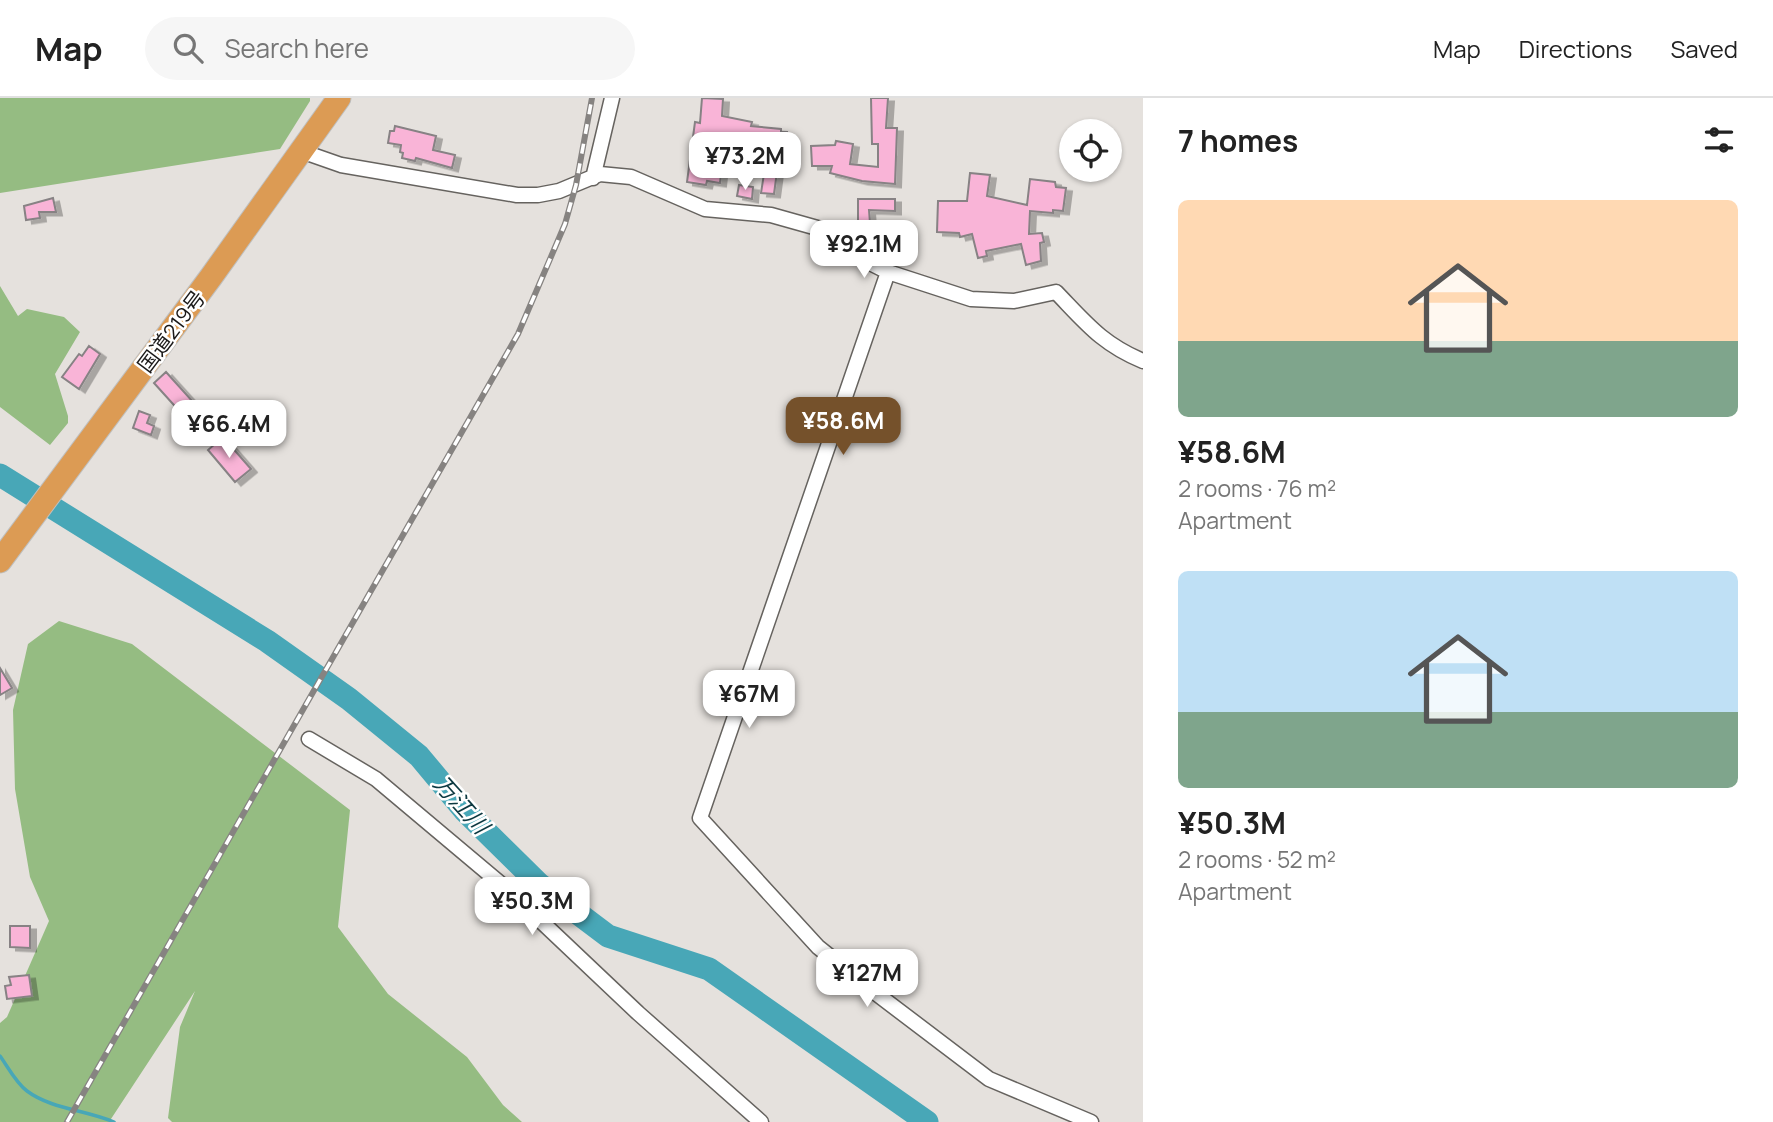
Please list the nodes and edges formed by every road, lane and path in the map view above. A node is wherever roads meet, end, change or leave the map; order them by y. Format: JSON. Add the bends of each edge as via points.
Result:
{"nodes":[{"id":1,"x":340,"y":98,"type":"edge"},
{"id":2,"x":612,"y":98,"type":"edge"},
{"id":3,"x":301,"y":151,"type":"junction"},
{"id":4,"x":593,"y":178,"type":"junction"},
{"id":5,"x":888,"y":272,"type":"junction"},
{"id":6,"x":1143,"y":361,"type":"edge"},
{"id":7,"x":0,"y":561,"type":"edge"},
{"id":8,"x":309,"y":739,"type":"dead end"},
{"id":9,"x":761,"y":1122,"type":"edge"},
{"id":10,"x":1091,"y":1122,"type":"edge"}],
"edges":[{"from":1,"to":3,"type":"highway","name":"国道219号"},
{"from":2,"to":4,"type":"street"},
{"from":3,"to":4,"type":"street","via":[[341,165],[517,195],[559,191]]},
{"from":3,"to":7,"type":"highway","name":"国道219号"},
{"from":4,"to":5,"type":"street","via":[[600,174],[631,177],[705,209],[771,215],[828,231],[860,258]]},
{"from":5,"to":6,"type":"street","via":[[971,299],[1014,301],[1056,292],[1104,340]]},
{"from":5,"to":10,"type":"street","via":[[700,818],[818,947],[873,991],[989,1079]]},
{"from":8,"to":9,"type":"street","via":[[376,779],[507,889]]}]}
